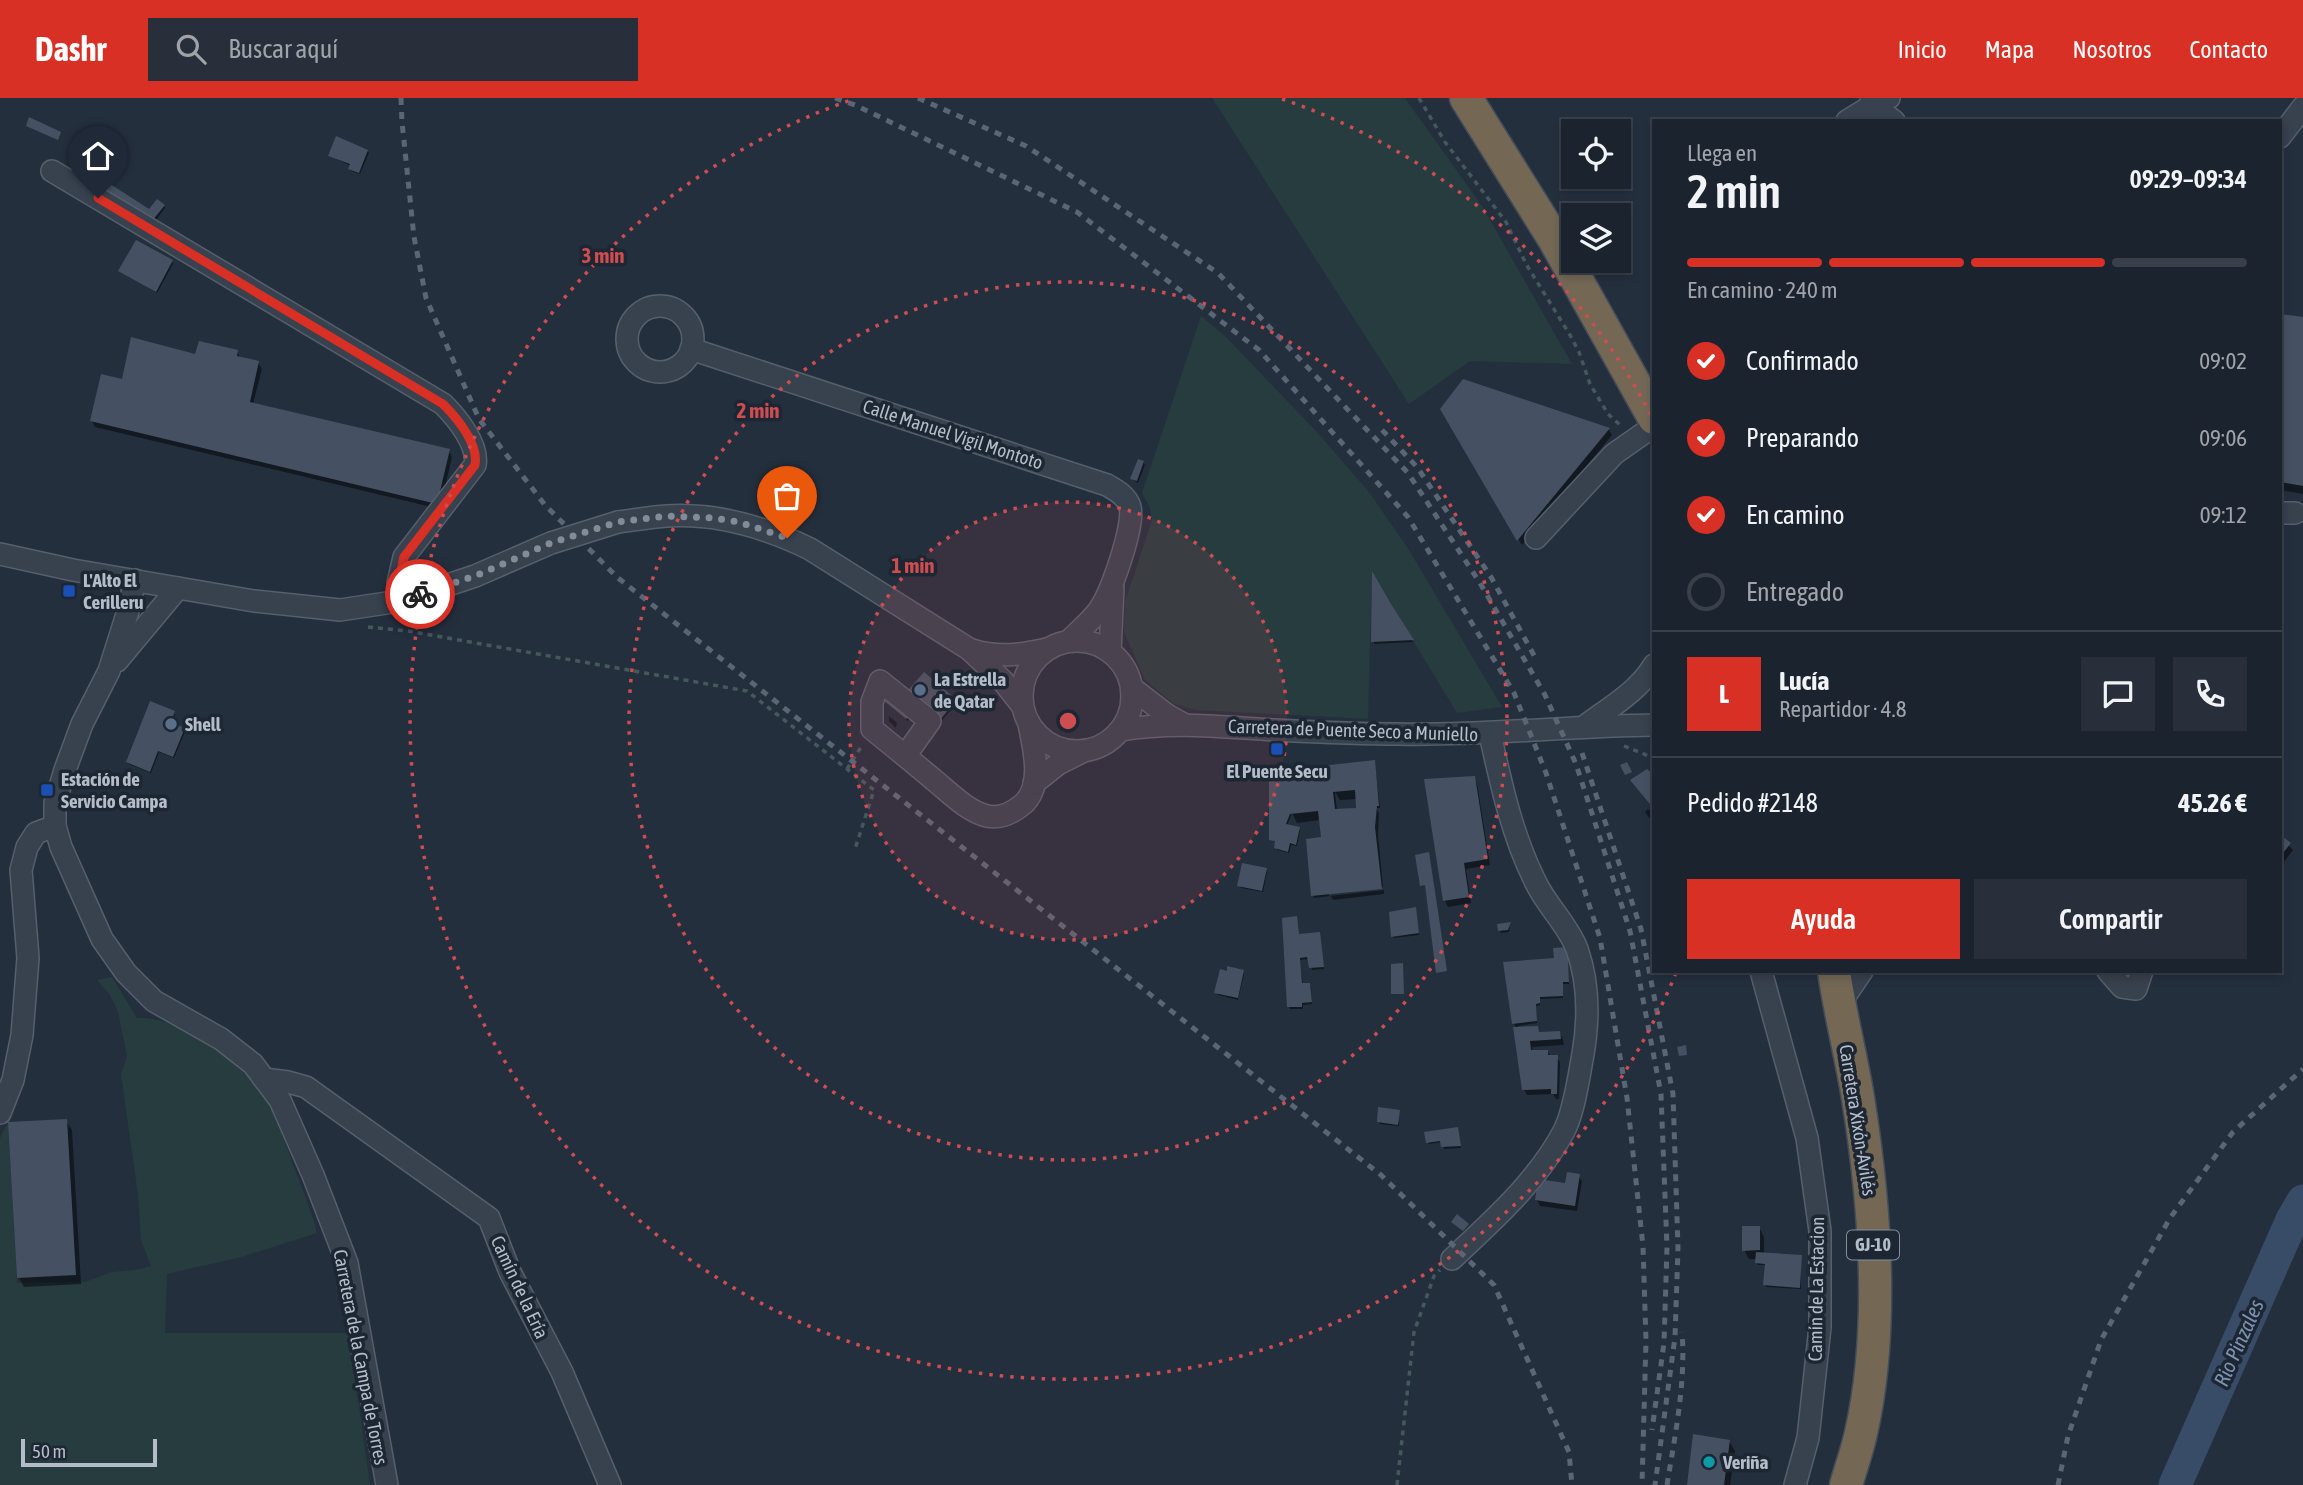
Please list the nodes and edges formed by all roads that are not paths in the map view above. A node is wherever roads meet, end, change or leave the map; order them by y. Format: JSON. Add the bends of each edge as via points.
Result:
{"nodes":[{"id":1,"x":1466,"y":98,"type":"edge"},
{"id":2,"x":1877,"y":100,"type":"edge"},
{"id":3,"x":2303,"y":107,"type":"edge"},
{"id":4,"x":1850,"y":119,"type":"edge"},
{"id":5,"x":1892,"y":119,"type":"edge"},
{"id":6,"x":2282,"y":134,"type":"edge"},
{"id":7,"x":52,"y":171,"type":"dead end"},
{"id":8,"x":691,"y":349,"type":"dead end"},
{"id":9,"x":1644,"y":428,"type":"edge"},
{"id":10,"x":1536,"y":538,"type":"dead end"},
{"id":11,"x":0,"y":554,"type":"edge"},
{"id":12,"x":135,"y":580,"type":"junction"},
{"id":13,"x":1113,"y":584,"type":"junction"},
{"id":14,"x":178,"y":588,"type":"junction"},
{"id":15,"x":400,"y":601,"type":"junction"},
{"id":16,"x":1069,"y":641,"type":"junction"},
{"id":17,"x":1049,"y":648,"type":"junction"},
{"id":18,"x":969,"y":649,"type":"junction"},
{"id":19,"x":1111,"y":652,"type":"junction"},
{"id":20,"x":1652,"y":668,"type":"edge"},
{"id":21,"x":109,"y":671,"type":"junction"},
{"id":22,"x":1132,"y":688,"type":"junction"},
{"id":23,"x":1021,"y":704,"type":"junction"},
{"id":24,"x":1029,"y":724,"type":"junction"},
{"id":25,"x":1183,"y":724,"type":"junction"},
{"id":26,"x":1652,"y":725,"type":"edge"},
{"id":27,"x":1585,"y":726,"type":"junction"},
{"id":28,"x":1607,"y":726,"type":"junction"},
{"id":29,"x":1121,"y":730,"type":"junction"},
{"id":30,"x":1490,"y":734,"type":"junction"},
{"id":31,"x":1652,"y":737,"type":"edge"},
{"id":32,"x":1084,"y":751,"type":"junction"},
{"id":33,"x":905,"y":756,"type":"junction"},
{"id":34,"x":1034,"y":783,"type":"junction"},
{"id":35,"x":55,"y":825,"type":"junction"},
{"id":36,"x":1762,"y":973,"type":"edge"},
{"id":37,"x":1832,"y":973,"type":"edge"},
{"id":38,"x":1861,"y":973,"type":"edge"},
{"id":39,"x":2110,"y":973,"type":"edge"},
{"id":40,"x":2142,"y":973,"type":"edge"},
{"id":41,"x":1839,"y":1004,"type":"junction"},
{"id":42,"x":264,"y":1079,"type":"junction"},
{"id":43,"x":0,"y":1113,"type":"edge"},
{"id":44,"x":1452,"y":1259,"type":"road end"},
{"id":45,"x":387,"y":1485,"type":"edge"},
{"id":46,"x":611,"y":1485,"type":"edge"},
{"id":47,"x":1795,"y":1485,"type":"edge"},
{"id":48,"x":1846,"y":1485,"type":"edge"}],
"edges":[{"from":1,"to":9,"type":"highway","via":[[1554,239],[1636,386]]},
{"from":2,"to":4,"type":"street"},
{"from":2,"to":5,"type":"street"},
{"from":3,"to":6,"type":"street"},
{"from":7,"to":15,"type":"street","via":[[443,404],[457,418],[477,456],[475,465],[404,557],[398,583]]},
{"from":8,"to":13,"type":"street","name":"Calle Manuel Vigil Montoto","via":[[1107,485],[1130,505],[1131,519]]},
{"from":9,"to":10,"type":"street"},
{"from":11,"to":12,"type":"street"},
{"from":12,"to":14,"type":"street"},
{"from":12,"to":21,"type":"street","name":"Carretera de la Campa de Torres"},
{"from":13,"to":16,"type":"street","name":"Calle Manuel Vigil Montoto","via":[[1099,610]]},
{"from":13,"to":19,"type":"street","name":"Calle Manuel Vigil Montoto"},
{"from":14,"to":15,"type":"street","via":[[340,610]]},
{"from":14,"to":21,"type":"street","name":"Carretera de la Campa de Torres"},
{"from":15,"to":18,"type":"street","bridge":true,"via":[[618,522],[690,516],[739,522],[810,549]]},
{"from":16,"to":17,"type":"street"},
{"from":16,"to":19,"type":"street","via":[[1091,643]]},
{"from":17,"to":18,"type":"street","via":[[992,656]]},
{"from":17,"to":23,"type":"street","via":[[1032,663],[1023,682]]},
{"from":18,"to":23,"type":"street"},
{"from":19,"to":22,"type":"street","via":[[1125,669]]},
{"from":20,"to":27,"type":"street","via":[[1629,694]]},
{"from":21,"to":35,"type":"street","name":"Carretera de la Campa de Torres","via":[[65,770],[55,803]]},
{"from":22,"to":25,"type":"street","name":"Carretera de Puente Seco a Muniello"},
{"from":22,"to":29,"type":"street","via":[[1130,711]]},
{"from":23,"to":24,"type":"street"},
{"from":24,"to":32,"type":"street","via":[[1043,740],[1062,750]]},
{"from":24,"to":34,"type":"street"},
{"from":25,"to":29,"type":"street"},
{"from":25,"to":30,"type":"street","name":"Carretera de Puente Seco a Muniello"},
{"from":26,"to":28,"type":"street"},
{"from":27,"to":28,"type":"street","name":"Carretera de Puente Seco a Muniello"},
{"from":27,"to":30,"type":"street","name":"Carretera de Puente Seco a Muniello"},
{"from":28,"to":31,"type":"street"},
{"from":29,"to":32,"type":"street","via":[[1104,744]]},
{"from":30,"to":44,"type":"street","via":[[1506,804],[1535,882],[1577,947],[1587,990],[1588,1026],[1565,1130],[1509,1205]]},
{"from":32,"to":34,"type":"street"},
{"from":33,"to":33,"type":"street","via":[[872,729],[872,702],[880,681],[930,721]]},
{"from":33,"to":34,"type":"street","via":[[968,808],[989,817],[1012,814],[1026,802]]},
{"from":35,"to":42,"type":"street","name":"Carretera de la Campa de Torres","via":[[102,939],[127,973],[154,1001],[221,1039]]},
{"from":35,"to":43,"type":"street","via":[[36,833],[21,870],[28,958],[22,1035],[13,1080]]},
{"from":36,"to":47,"type":"street","name":"Camín de La Estacion","via":[[1807,1138],[1820,1231],[1820,1326],[1808,1438]]},
{"from":37,"to":41,"type":"highway","name":"Carretera Xixón-Avilés","number":"GJ-10"},
{"from":38,"to":41,"type":"street"},
{"from":39,"to":40,"type":"street","via":[[2122,987],[2136,989]]},
{"from":41,"to":48,"type":"highway","name":"Carretera Xixón-Avilés","number":"GJ-10","via":[[1858,1097],[1872,1213],[1874,1311],[1861,1432]]},
{"from":42,"to":45,"type":"street","name":"Carretera de la Campa de Torres","via":[[280,1100],[347,1263]]},
{"from":42,"to":46,"type":"street","name":"Camín de la Ería","via":[[306,1087],[489,1218]]}]}
